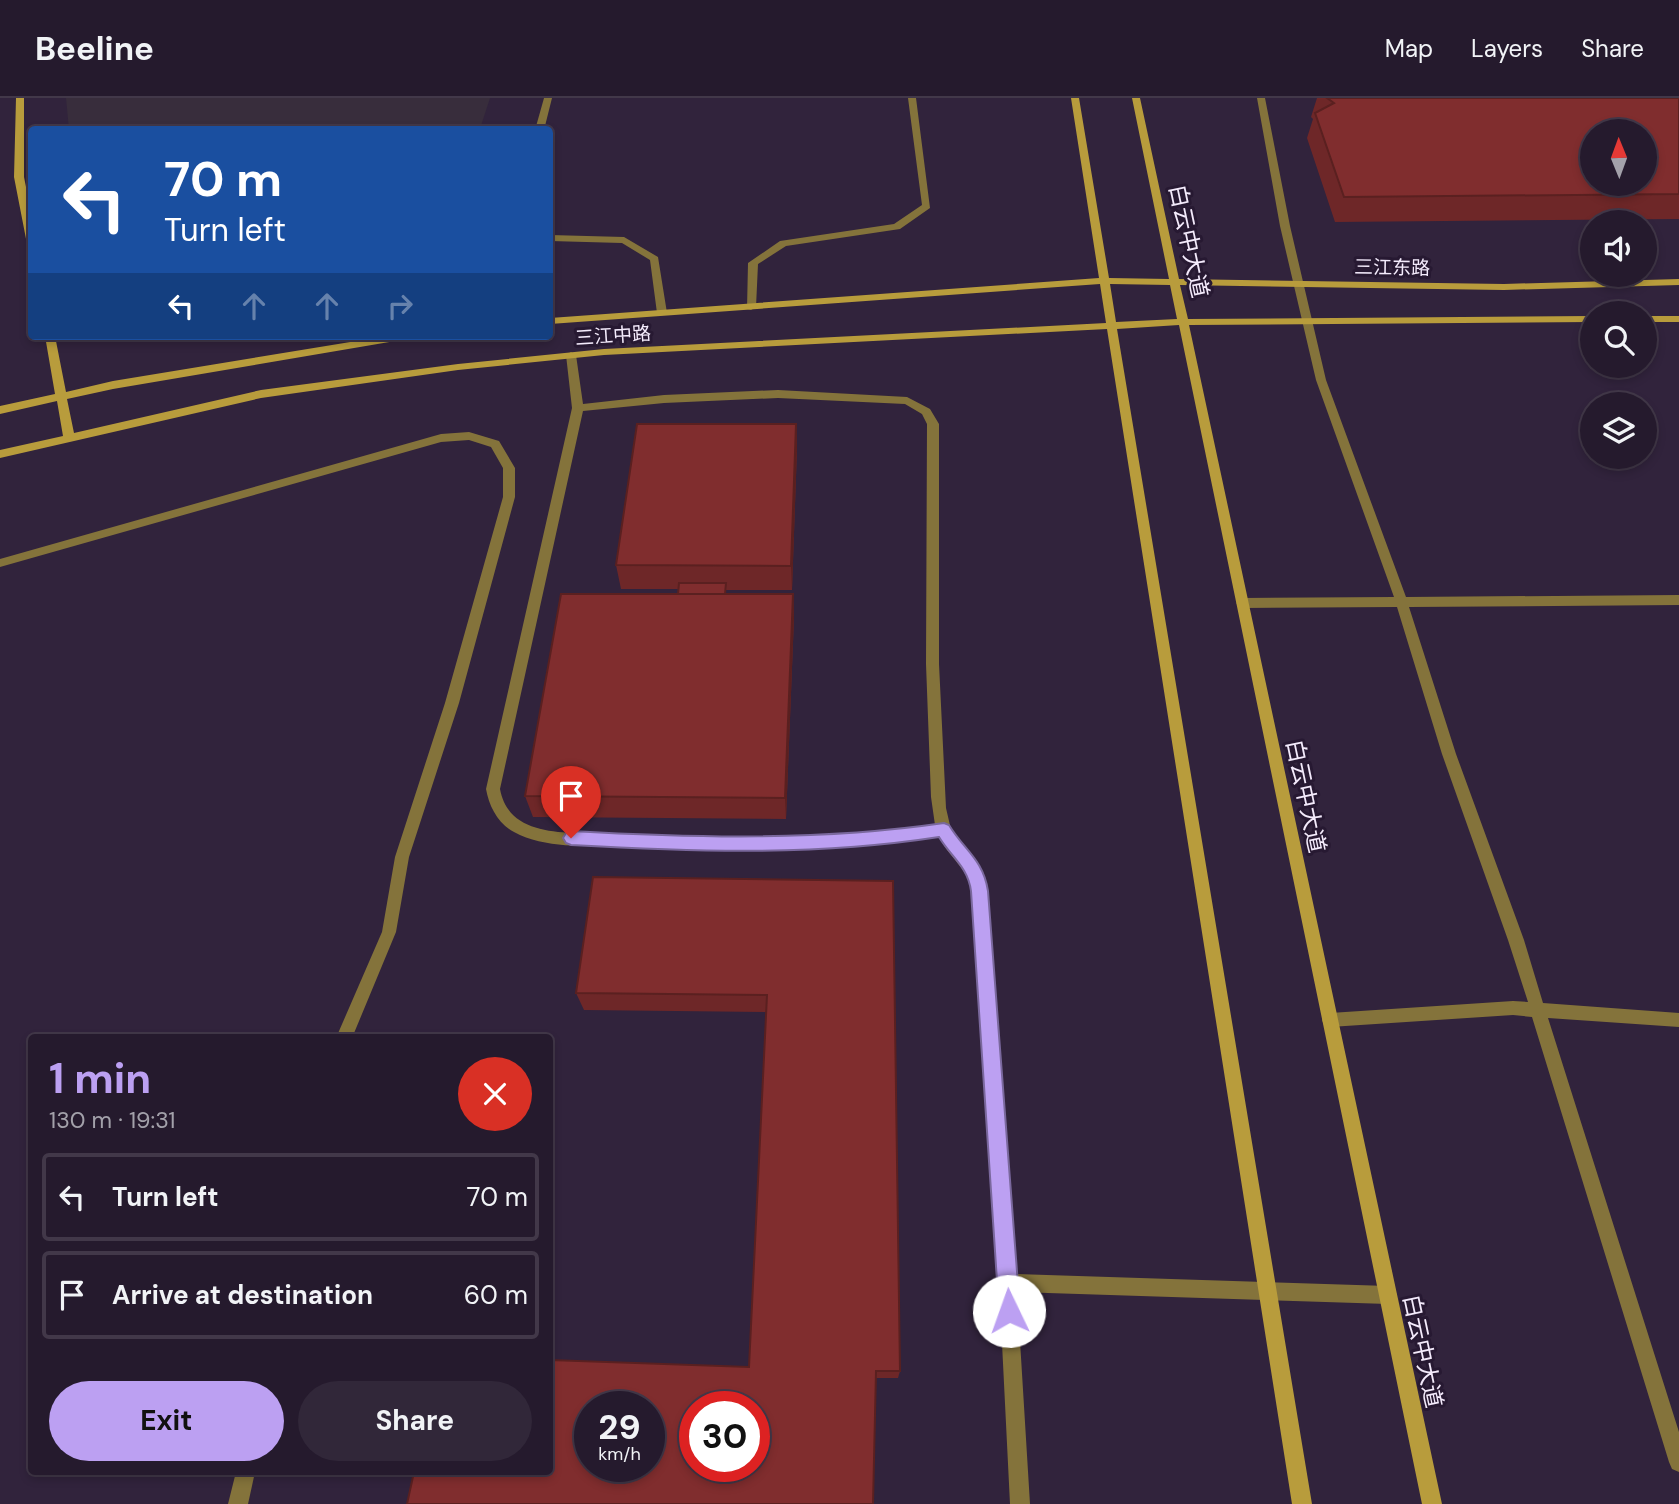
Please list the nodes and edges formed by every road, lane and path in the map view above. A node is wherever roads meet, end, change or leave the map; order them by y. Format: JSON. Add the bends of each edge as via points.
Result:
{"nodes":[{"id":1,"x":20,"y":98,"type":"edge"},
{"id":2,"x":548,"y":98,"type":"edge"},
{"id":3,"x":912,"y":98,"type":"edge"},
{"id":4,"x":1075,"y":98,"type":"edge"},
{"id":5,"x":1136,"y":98,"type":"edge"},
{"id":6,"x":1261,"y":98,"type":"edge"},
{"id":7,"x":540,"y":126,"type":"edge"},
{"id":8,"x":28,"y":223,"type":"edge"},
{"id":9,"x":553,"y":238,"type":"edge"},
{"id":10,"x":1174,"y":280,"type":"junction"},
{"id":11,"x":1104,"y":281,"type":"junction"},
{"id":12,"x":1679,"y":282,"type":"edge"},
{"id":13,"x":1298,"y":283,"type":"junction"},
{"id":14,"x":751,"y":307,"type":"junction"},
{"id":15,"x":662,"y":313,"type":"junction"},
{"id":16,"x":1580,"y":319,"type":"edge"},
{"id":17,"x":1657,"y":319,"type":"edge"},
{"id":18,"x":1679,"y":319,"type":"edge"},
{"id":19,"x":553,"y":321,"type":"edge"},
{"id":20,"x":1307,"y":321,"type":"junction"},
{"id":21,"x":1183,"y":322,"type":"junction"},
{"id":22,"x":1112,"y":327,"type":"junction"},
{"id":23,"x":51,"y":340,"type":"edge"},
{"id":24,"x":383,"y":340,"type":"edge"},
{"id":25,"x":571,"y":355,"type":"junction"},
{"id":26,"x":62,"y":396,"type":"junction"},
{"id":27,"x":578,"y":408,"type":"junction"},
{"id":28,"x":0,"y":410,"type":"edge"},
{"id":29,"x":69,"y":439,"type":"junction"},
{"id":30,"x":0,"y":454,"type":"edge"},
{"id":31,"x":0,"y":563,"type":"edge"},
{"id":32,"x":1679,"y":600,"type":"edge"},
{"id":33,"x":1242,"y":603,"type":"junction"},
{"id":34,"x":1402,"y":603,"type":"junction"},
{"id":35,"x":944,"y":830,"type":"junction"},
{"id":36,"x":1537,"y":1009,"type":"junction"},
{"id":37,"x":1330,"y":1020,"type":"junction"},
{"id":38,"x":1679,"y":1020,"type":"edge"},
{"id":39,"x":346,"y":1034,"type":"edge"},
{"id":40,"x":1008,"y":1283,"type":"junction"},
{"id":41,"x":1268,"y":1292,"type":"junction"},
{"id":42,"x":1388,"y":1295,"type":"junction"},
{"id":43,"x":1679,"y":1462,"type":"edge"},
{"id":44,"x":244,"y":1475,"type":"edge"},
{"id":45,"x":238,"y":1504,"type":"edge"},
{"id":46,"x":1020,"y":1504,"type":"edge"},
{"id":47,"x":1302,"y":1504,"type":"edge"},
{"id":48,"x":1432,"y":1504,"type":"edge"}],
"edges":[{"from":1,"to":8,"type":"main road","via":[[19,177]]},
{"from":2,"to":7,"type":"street"},
{"from":3,"to":14,"type":"street","via":[[927,206],[897,227],[783,243],[754,263]]},
{"from":4,"to":11,"type":"main road"},
{"from":5,"to":10,"type":"main road","name":"白云中大道"},
{"from":6,"to":13,"type":"street"},
{"from":9,"to":15,"type":"street","via":[[624,240],[655,259]]},
{"from":10,"to":11,"type":"main road","name":"三江东路"},
{"from":10,"to":13,"type":"main road","name":"三江东路"},
{"from":10,"to":21,"type":"main road","name":"白云中大道"},
{"from":11,"to":14,"type":"main road","name":"三江中路"},
{"from":11,"to":22,"type":"main road"},
{"from":12,"to":13,"type":"main road","name":"三江东路","via":[[1504,287]]},
{"from":13,"to":20,"type":"street"},
{"from":14,"to":15,"type":"main road","name":"三江中路"},
{"from":15,"to":19,"type":"main road","name":"三江中路"},
{"from":16,"to":20,"type":"main road"},
{"from":17,"to":18,"type":"main road"},
{"from":20,"to":21,"type":"main road"},
{"from":20,"to":34,"type":"street","via":[[1321,380]]},
{"from":21,"to":22,"type":"main road"},
{"from":21,"to":33,"type":"main road","name":"白云中大道"},
{"from":22,"to":25,"type":"main road","name":"三江中路"},
{"from":22,"to":41,"type":"main road"},
{"from":23,"to":26,"type":"main road"},
{"from":24,"to":26,"type":"main road"},
{"from":25,"to":27,"type":"street"},
{"from":25,"to":29,"type":"main road","name":"三江中路","via":[[261,394]]},
{"from":26,"to":28,"type":"main road"},
{"from":26,"to":29,"type":"main road"},
{"from":27,"to":35,"type":"street","via":[[778,394],[907,401],[926,412],[933,424],[933,710]]},
{"from":27,"to":35,"type":"street","via":[[493,789],[503,814],[520,829],[547,837],[692,845],[824,843]]},
{"from":29,"to":30,"type":"main road","name":"三江中路"},
{"from":31,"to":39,"type":"street","via":[[441,438],[469,436],[495,444],[509,468],[509,497],[489,579],[408,835],[389,932]]},
{"from":32,"to":34,"type":"street"},
{"from":33,"to":34,"type":"street"},
{"from":33,"to":37,"type":"main road","name":"白云中大道"},
{"from":34,"to":36,"type":"street"},
{"from":35,"to":40,"type":"street","via":[[977,874],[980,891]]},
{"from":36,"to":37,"type":"street"},
{"from":36,"to":38,"type":"street"},
{"from":36,"to":43,"type":"street"},
{"from":37,"to":42,"type":"main road","name":"白云中大道"},
{"from":40,"to":41,"type":"street"},
{"from":40,"to":46,"type":"street"},
{"from":41,"to":42,"type":"street"},
{"from":41,"to":47,"type":"main road"},
{"from":42,"to":48,"type":"main road","name":"白云中大道"},
{"from":44,"to":45,"type":"street"}]}
